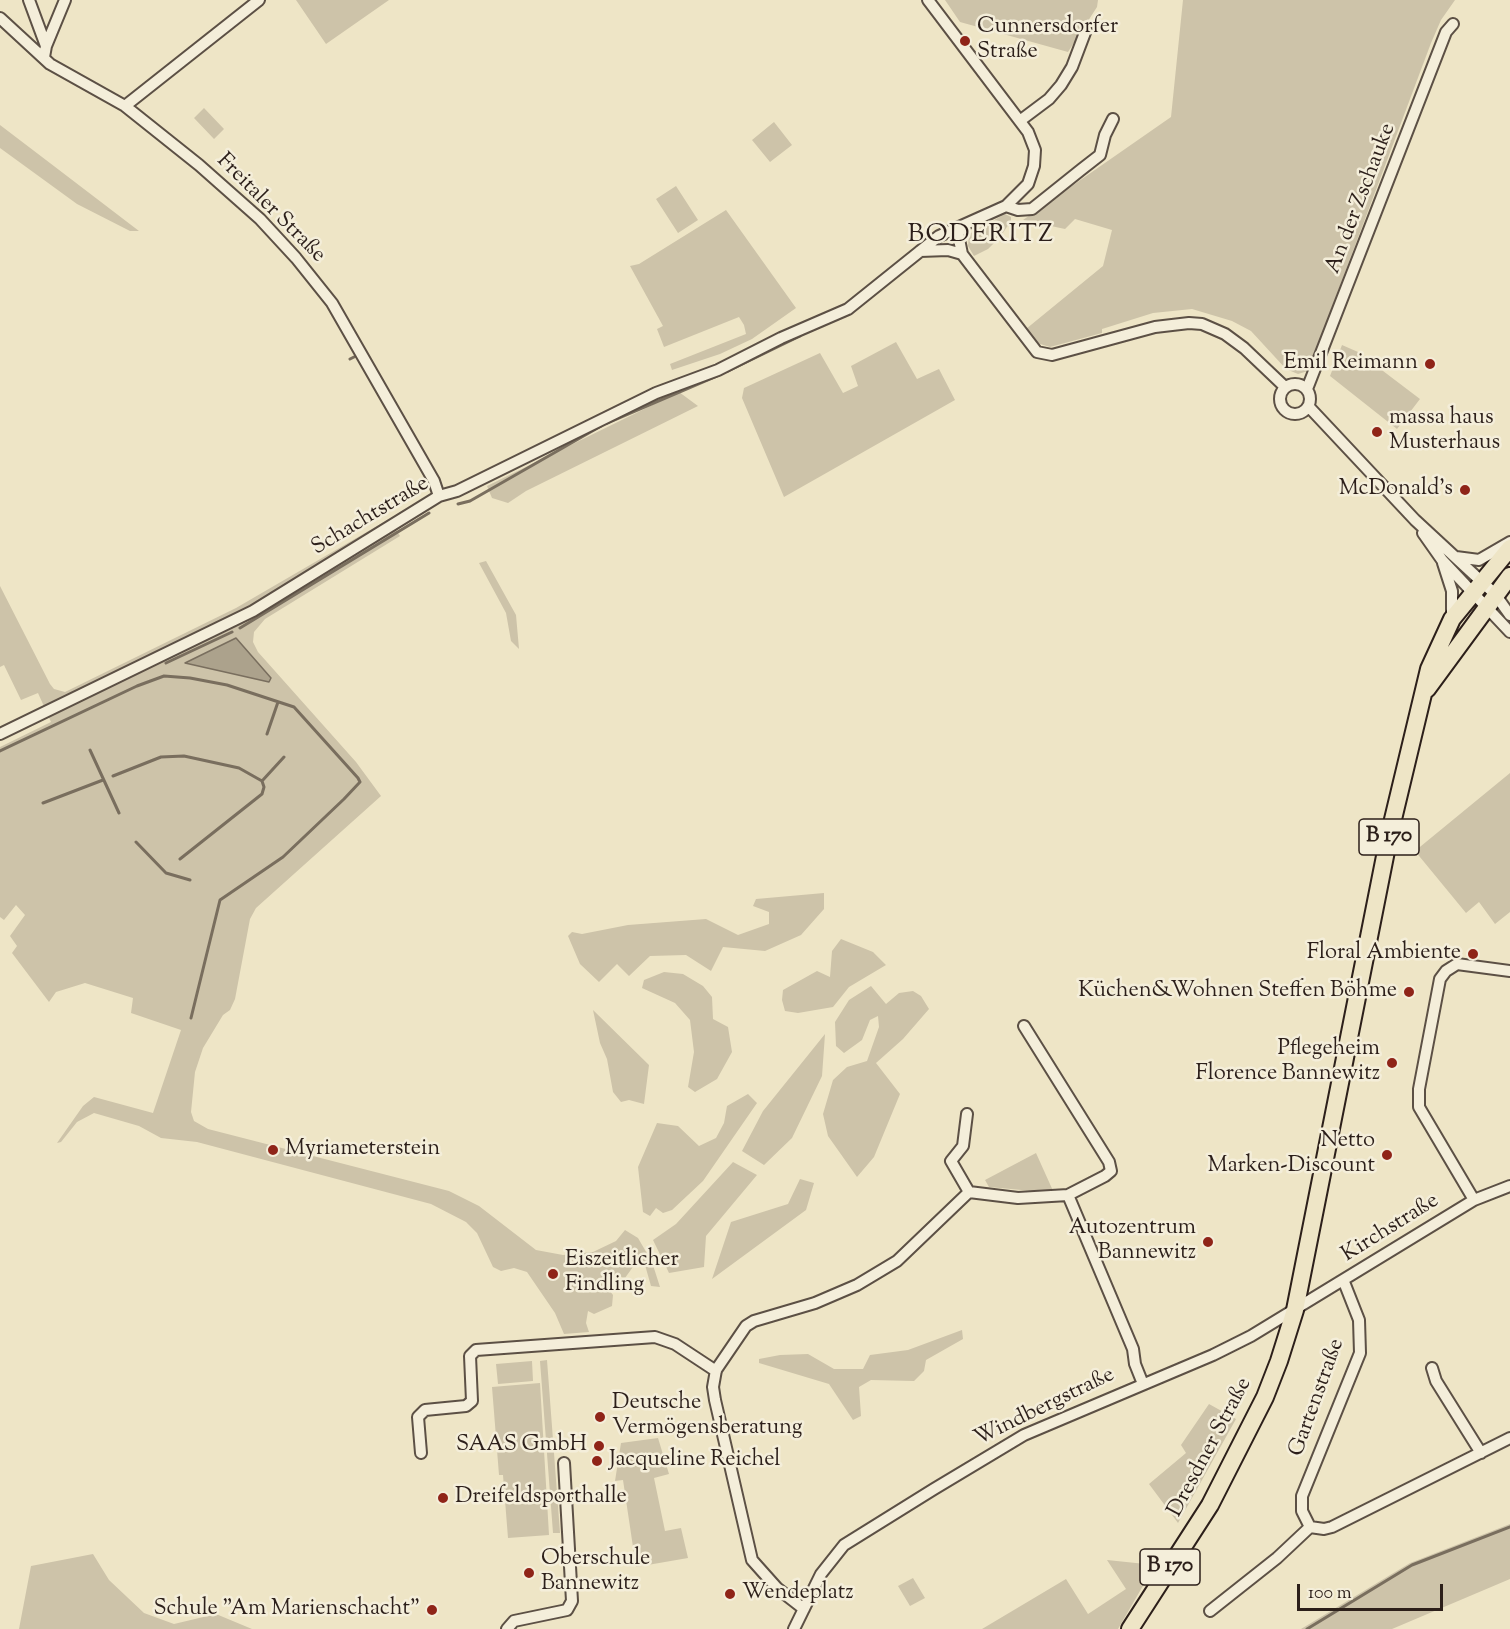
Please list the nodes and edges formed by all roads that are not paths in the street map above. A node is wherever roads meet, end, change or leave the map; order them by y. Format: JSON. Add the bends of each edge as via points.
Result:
{"nodes":[{"id":1,"x":29,"y":0,"type":"edge"},
{"id":2,"x":65,"y":0,"type":"edge"},
{"id":3,"x":259,"y":0,"type":"edge"},
{"id":4,"x":928,"y":0,"type":"edge"},
{"id":5,"x":0,"y":18,"type":"edge"},
{"id":6,"x":1453,"y":24,"type":"dead end"},
{"id":7,"x":1086,"y":30,"type":"dead end"},
{"id":8,"x":45,"y":51,"type":"junction"},
{"id":9,"x":125,"y":106,"type":"junction"},
{"id":10,"x":1113,"y":119,"type":"dead end"},
{"id":11,"x":1021,"y":120,"type":"junction"},
{"id":12,"x":1006,"y":206,"type":"junction"},
{"id":13,"x":963,"y":226,"type":"junction"},
{"id":14,"x":920,"y":251,"type":"junction"},
{"id":15,"x":962,"y":254,"type":"junction"},
{"id":16,"x":1285,"y":387,"type":"junction"},
{"id":17,"x":1307,"y":389,"type":"junction"},
{"id":18,"x":1309,"y":407,"type":"junction"},
{"id":19,"x":439,"y":496,"type":"junction"},
{"id":20,"x":1415,"y":520,"type":"junction"},
{"id":21,"x":1510,"y":542,"type":"edge"},
{"id":22,"x":1510,"y":548,"type":"edge"},
{"id":23,"x":1454,"y":556,"type":"junction"},
{"id":24,"x":1442,"y":560,"type":"junction"},
{"id":25,"x":1510,"y":576,"type":"edge"},
{"id":26,"x":1477,"y":588,"type":"junction"},
{"id":27,"x":1491,"y":600,"type":"junction"},
{"id":28,"x":1510,"y":615,"type":"edge"},
{"id":29,"x":1452,"y":620,"type":"junction"},
{"id":30,"x":1510,"y":632,"type":"edge"},
{"id":31,"x":1425,"y":692,"type":"junction"},
{"id":32,"x":0,"y":734,"type":"edge"},
{"id":33,"x":1510,"y":971,"type":"edge"},
{"id":34,"x":1024,"y":1026,"type":"dead end"},
{"id":35,"x":968,"y":1114,"type":"dead end"},
{"id":36,"x":1510,"y":1186,"type":"edge"},
{"id":37,"x":969,"y":1192,"type":"junction"},
{"id":38,"x":1068,"y":1195,"type":"junction"},
{"id":39,"x":1474,"y":1200,"type":"junction"},
{"id":40,"x":1344,"y":1282,"type":"junction"},
{"id":41,"x":1295,"y":1310,"type":"junction"},
{"id":42,"x":1432,"y":1368,"type":"dead end"},
{"id":43,"x":716,"y":1371,"type":"junction"},
{"id":44,"x":1143,"y":1384,"type":"junction"},
{"id":45,"x":1510,"y":1438,"type":"edge"},
{"id":46,"x":421,"y":1453,"type":"dead end"},
{"id":47,"x":1481,"y":1453,"type":"junction"},
{"id":48,"x":564,"y":1463,"type":"dead end"},
{"id":49,"x":1310,"y":1527,"type":"junction"},
{"id":50,"x":804,"y":1609,"type":"junction"},
{"id":51,"x":1210,"y":1611,"type":"dead end"},
{"id":52,"x":507,"y":1629,"type":"edge"},
{"id":53,"x":794,"y":1629,"type":"edge"},
{"id":54,"x":1130,"y":1629,"type":"edge"}],
"edges":[{"from":1,"to":8,"type":"street"},
{"from":2,"to":8,"type":"street"},
{"from":3,"to":9,"type":"street"},
{"from":4,"to":11,"type":"street"},
{"from":5,"to":8,"type":"street","name":"Freitaler Straße","via":[[24,43]]},
{"from":6,"to":17,"type":"street","name":"An der Zschauke","via":[[1446,32]]},
{"from":7,"to":11,"type":"street","via":[[1072,67],[1060,85],[1049,99]]},
{"from":8,"to":9,"type":"street","name":"Freitaler Straße","via":[[50,64]]},
{"from":9,"to":19,"type":"street","name":"Freitaler Straße","via":[[232,194],[311,274],[376,379]]},
{"from":10,"to":12,"type":"street","via":[[1100,155],[1032,209]]},
{"from":11,"to":12,"type":"street","via":[[1035,150],[1034,166],[1028,184]]},
{"from":12,"to":13,"type":"street","name":"Schachtstraße"},
{"from":13,"to":14,"type":"street","name":"Schachtstraße","via":[[939,236]]},
{"from":13,"to":15,"type":"street","via":[[958,234]]},
{"from":14,"to":15,"type":"street"},
{"from":14,"to":19,"type":"street","name":"Schachtstraße","via":[[848,309],[718,370],[656,393],[468,486]]},
{"from":15,"to":16,"type":"street","via":[[993,291],[1031,348],[1044,355],[1155,327],[1202,324],[1225,334]]},
{"from":16,"to":17,"type":"street","via":[[1296,384]]},
{"from":16,"to":18,"type":"street","via":[[1280,403],[1287,413],[1299,414]]},
{"from":17,"to":18,"type":"street"},
{"from":18,"to":20,"type":"street"},
{"from":19,"to":32,"type":"street","name":"Schachtstraße","via":[[253,611]]},
{"from":20,"to":23,"type":"street"},
{"from":20,"to":24,"type":"street"},
{"from":21,"to":23,"type":"street","via":[[1479,560]]},
{"from":22,"to":26,"type":"main road","number":"B 170"},
{"from":23,"to":26,"type":"street"},
{"from":24,"to":26,"type":"street"},
{"from":24,"to":29,"type":"street","via":[[1452,591]]},
{"from":25,"to":27,"type":"main road","number":"B 170"},
{"from":26,"to":27,"type":"street"},
{"from":26,"to":29,"type":"main road","number":"B 170"},
{"from":27,"to":28,"type":"street"},
{"from":27,"to":30,"type":"street"},
{"from":27,"to":31,"type":"main road","number":"B 170"},
{"from":29,"to":31,"type":"main road","number":"B 170","via":[[1429,669]]},
{"from":31,"to":41,"type":"main road","number":"B 170","via":[[1412,730],[1389,836]]},
{"from":33,"to":39,"type":"street","via":[[1457,964],[1446,971],[1440,979],[1419,1089],[1419,1107]]},
{"from":34,"to":38,"type":"street","via":[[1109,1162],[1111,1171],[1106,1176]]},
{"from":35,"to":37,"type":"street","via":[[963,1146],[951,1161]]},
{"from":36,"to":39,"type":"street","name":"Kirchstraße"},
{"from":37,"to":38,"type":"street","via":[[1018,1198]]},
{"from":37,"to":43,"type":"street","via":[[897,1261],[857,1285],[746,1326]]},
{"from":38,"to":44,"type":"street","via":[[1133,1349]]},
{"from":39,"to":40,"type":"street","name":"Kirchstraße"},
{"from":40,"to":41,"type":"street","name":"Kirchstraße"},
{"from":40,"to":49,"type":"street","name":"Gartenstraße","via":[[1359,1320],[1360,1353],[1302,1496],[1302,1511]]},
{"from":41,"to":44,"type":"street","name":"Windbergstraße","via":[[1213,1355]]},
{"from":41,"to":54,"type":"main road","name":"Dresdner Straße","number":"B 170","via":[[1265,1397],[1231,1467]]},
{"from":42,"to":47,"type":"street","via":[[1436,1381]]},
{"from":43,"to":46,"type":"street","via":[[675,1344],[655,1337],[476,1350],[470,1356],[472,1401],[466,1406],[425,1410],[418,1417]]},
{"from":43,"to":50,"type":"street","via":[[712,1387],[752,1560],[777,1588]]},
{"from":44,"to":50,"type":"street","name":"Windbergstraße","via":[[1024,1435],[856,1537],[844,1545],[821,1574]]},
{"from":45,"to":47,"type":"street"},
{"from":47,"to":49,"type":"street","via":[[1332,1527]]},
{"from":48,"to":52,"type":"street","via":[[572,1601],[567,1610],[514,1621]]},
{"from":49,"to":51,"type":"street"},
{"from":50,"to":53,"type":"street","name":"Windbergstraße"}]}
